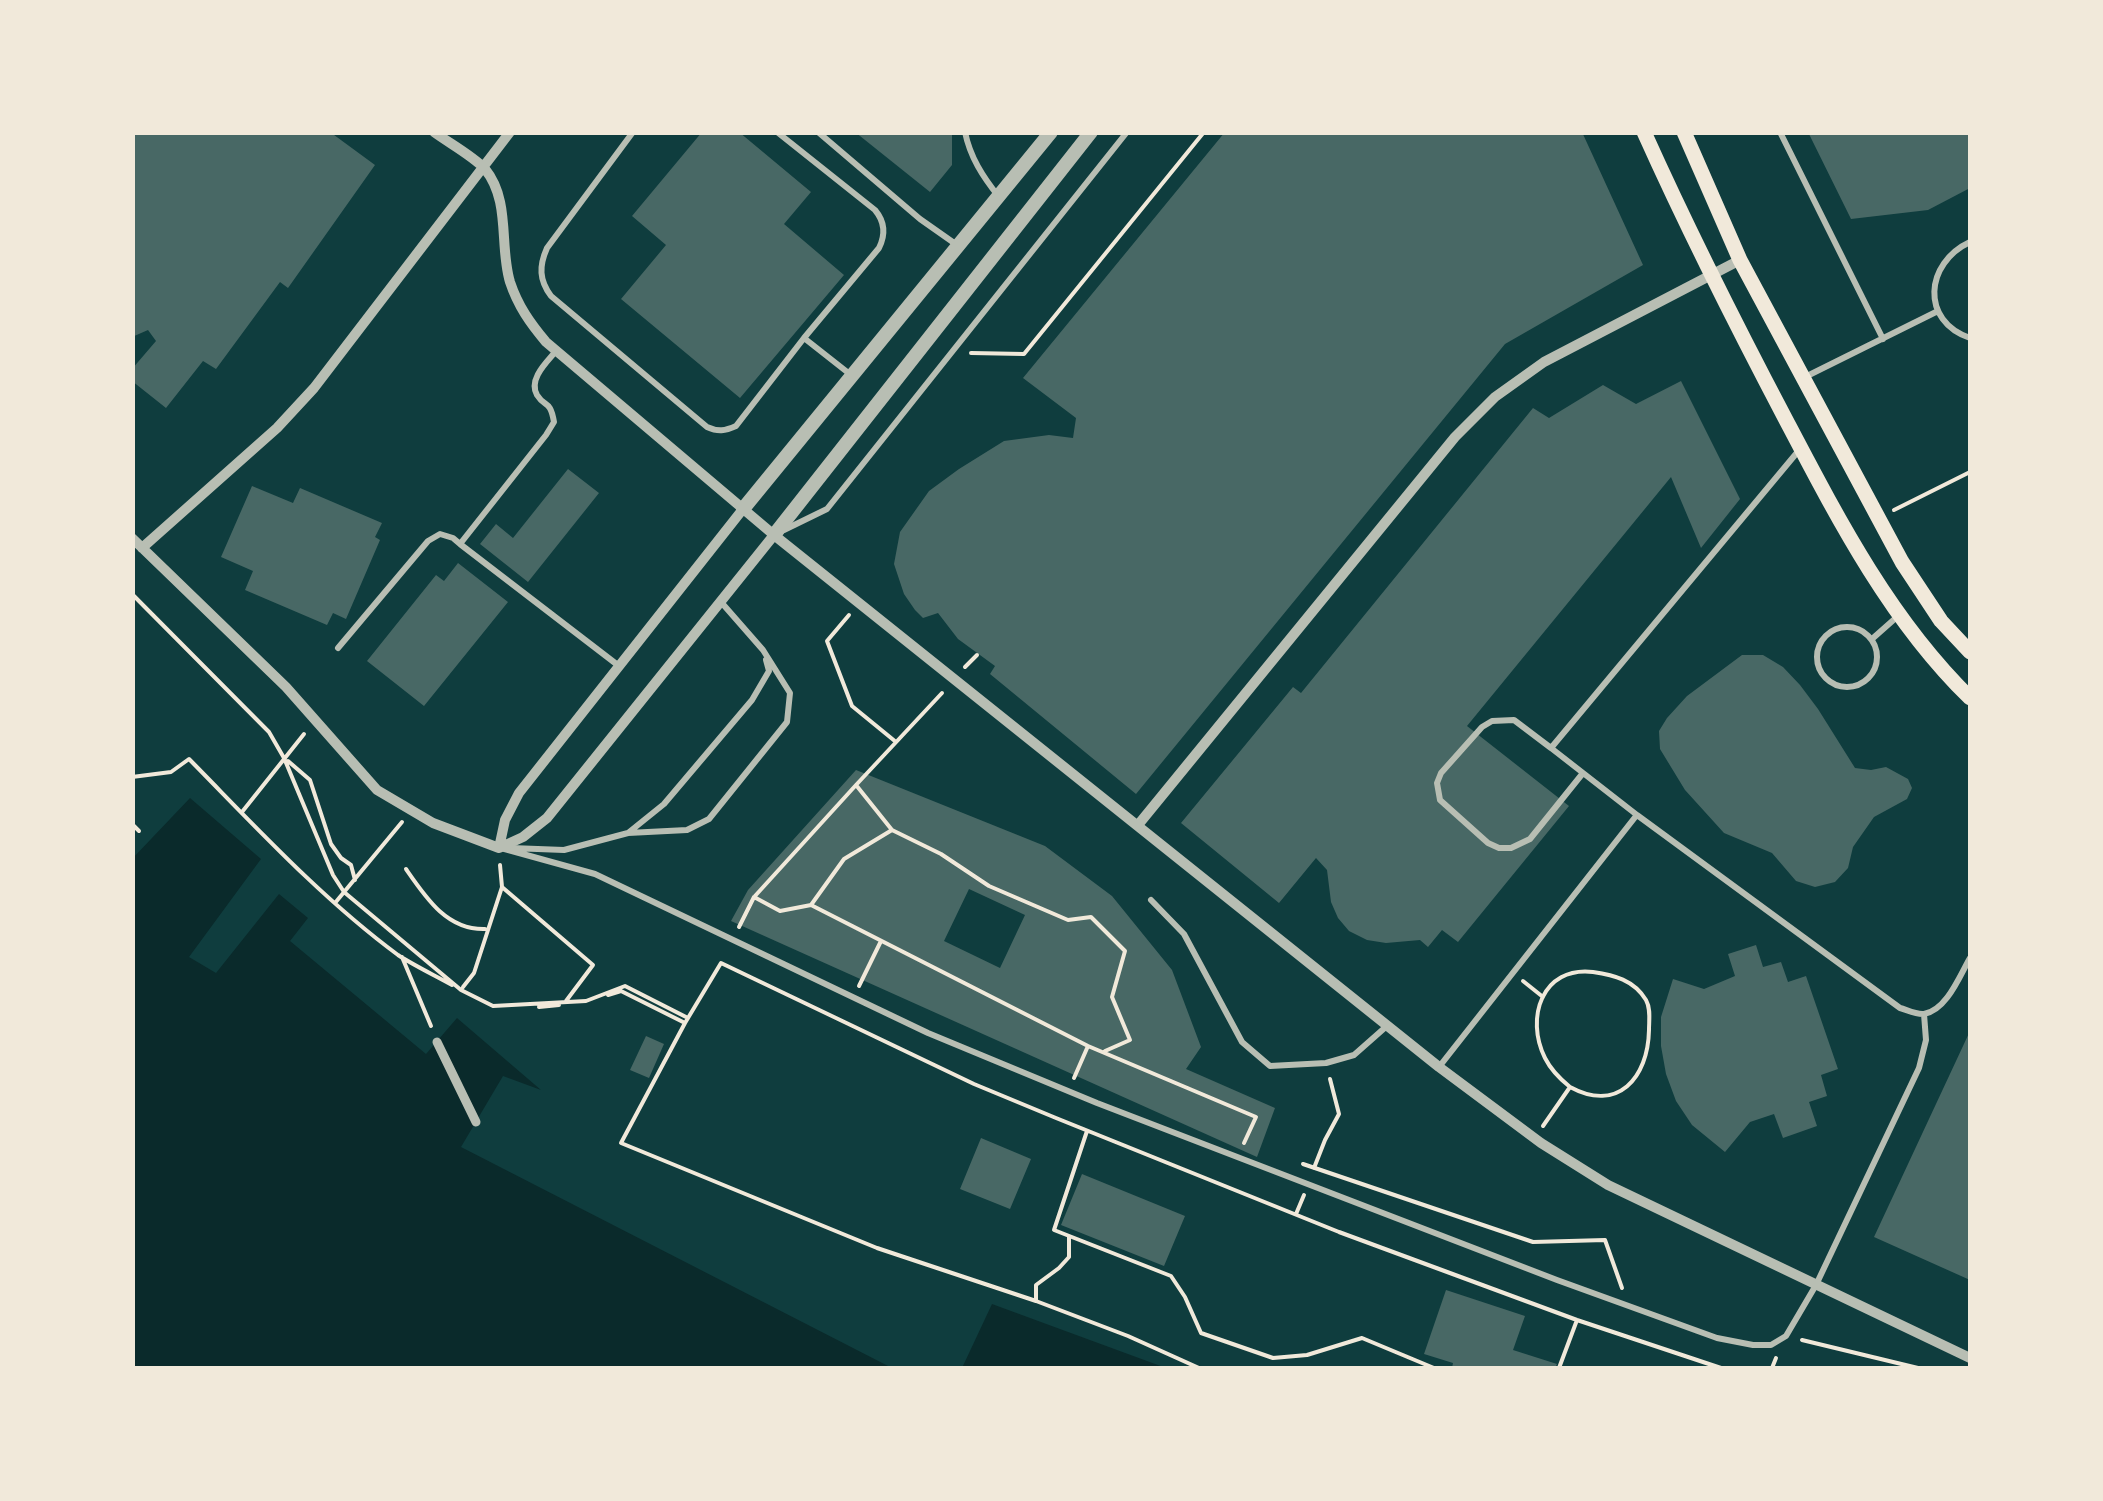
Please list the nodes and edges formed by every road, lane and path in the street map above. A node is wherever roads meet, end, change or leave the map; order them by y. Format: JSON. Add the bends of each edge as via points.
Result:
{"nodes":[{"id":1,"x":434,"y":132,"type":"edge"},
{"id":2,"x":510,"y":132,"type":"edge"},
{"id":3,"x":633,"y":132,"type":"edge"},
{"id":4,"x":778,"y":132,"type":"edge"},
{"id":5,"x":818,"y":132,"type":"edge"},
{"id":6,"x":965,"y":132,"type":"edge"},
{"id":7,"x":1051,"y":132,"type":"edge"},
{"id":8,"x":1091,"y":132,"type":"edge"},
{"id":9,"x":1127,"y":132,"type":"edge"},
{"id":10,"x":1204,"y":132,"type":"edge"},
{"id":11,"x":1644,"y":132,"type":"edge"},
{"id":12,"x":1684,"y":132,"type":"edge"},
{"id":13,"x":1780,"y":132,"type":"edge"},
{"id":14,"x":484,"y":168,"type":"junction"},
{"id":15,"x":999,"y":196,"type":"junction"},
{"id":16,"x":1970,"y":242,"type":"edge"},
{"id":17,"x":958,"y":246,"type":"junction"},
{"id":18,"x":1740,"y":260,"type":"junction"},
{"id":19,"x":1709,"y":274,"type":"junction"},
{"id":20,"x":1938,"y":311,"type":"junction"},
{"id":21,"x":804,"y":338,"type":"junction"},
{"id":22,"x":1883,"y":338,"type":"junction"},
{"id":23,"x":1970,"y":338,"type":"edge"},
{"id":24,"x":556,"y":351,"type":"junction"},
{"id":25,"x":971,"y":353,"type":"dead end"},
{"id":26,"x":852,"y":376,"type":"junction"},
{"id":27,"x":1802,"y":378,"type":"junction"},
{"id":28,"x":1800,"y":448,"type":"junction"},
{"id":29,"x":1970,"y":472,"type":"edge"},
{"id":30,"x":743,"y":509,"type":"junction"},
{"id":31,"x":1878,"y":518,"type":"junction"},
{"id":32,"x":774,"y":535,"type":"junction"},
{"id":33,"x":132,"y":538,"type":"edge"},
{"id":34,"x":460,"y":544,"type":"junction"},
{"id":35,"x":142,"y":548,"type":"junction"},
{"id":36,"x":132,"y":594,"type":"edge"},
{"id":37,"x":720,"y":602,"type":"junction"},
{"id":38,"x":860,"y":603,"type":"junction"},
{"id":39,"x":1900,"y":616,"type":"junction"},
{"id":40,"x":1872,"y":639,"type":"junction"},
{"id":41,"x":338,"y":648,"type":"dead end"},
{"id":42,"x":763,"y":650,"type":"junction"},
{"id":43,"x":1970,"y":652,"type":"edge"},
{"id":44,"x":977,"y":655,"type":"dead end"},
{"id":45,"x":619,"y":666,"type":"junction"},
{"id":46,"x":965,"y":668,"type":"dead end"},
{"id":47,"x":953,"y":681,"type":"dead end"},
{"id":48,"x":1970,"y":698,"type":"edge"},
{"id":49,"x":315,"y":720,"type":"junction"},
{"id":50,"x":896,"y":742,"type":"junction"},
{"id":51,"x":1551,"y":748,"type":"junction"},
{"id":52,"x":284,"y":758,"type":"junction"},
{"id":53,"x":1583,"y":773,"type":"junction"},
{"id":54,"x":132,"y":777,"type":"edge"},
{"id":55,"x":856,"y":785,"type":"junction"},
{"id":56,"x":411,"y":810,"type":"junction"},
{"id":57,"x":242,"y":812,"type":"junction"},
{"id":58,"x":1637,"y":816,"type":"junction"},
{"id":59,"x":132,"y":824,"type":"edge"},
{"id":60,"x":1138,"y":826,"type":"junction"},
{"id":61,"x":892,"y":830,"type":"junction"},
{"id":62,"x":139,"y":831,"type":"dead end"},
{"id":63,"x":628,"y":833,"type":"junction"},
{"id":64,"x":499,"y":848,"type":"junction"},
{"id":65,"x":406,"y":869,"type":"dead end"},
{"id":66,"x":355,"y":880,"type":"junction"},
{"id":67,"x":502,"y":887,"type":"junction"},
{"id":68,"x":344,"y":892,"type":"junction"},
{"id":69,"x":754,"y":898,"type":"junction"},
{"id":70,"x":1151,"y":900,"type":"dead end"},
{"id":71,"x":335,"y":903,"type":"junction"},
{"id":72,"x":810,"y":905,"type":"junction"},
{"id":73,"x":740,"y":924,"type":"dead end"},
{"id":74,"x":486,"y":929,"type":"junction"},
{"id":75,"x":881,"y":941,"type":"junction"},
{"id":76,"x":402,"y":957,"type":"junction"},
{"id":77,"x":1970,"y":958,"type":"edge"},
{"id":78,"x":1512,"y":973,"type":"junction"},
{"id":79,"x":462,"y":989,"type":"junction"},
{"id":80,"x":858,"y":989,"type":"dead end"},
{"id":81,"x":1543,"y":996,"type":"junction"},
{"id":82,"x":564,"y":1003,"type":"junction"},
{"id":83,"x":1924,"y":1014,"type":"junction"},
{"id":84,"x":686,"y":1021,"type":"junction"},
{"id":85,"x":1388,"y":1025,"type":"junction"},
{"id":86,"x":437,"y":1042,"type":"joint"},
{"id":87,"x":1103,"y":1052,"type":"junction"},
{"id":88,"x":1326,"y":1063,"type":"junction"},
{"id":89,"x":1440,"y":1066,"type":"junction"},
{"id":90,"x":1570,"y":1087,"type":"junction"},
{"id":91,"x":476,"y":1122,"type":"dead end"},
{"id":92,"x":1087,"y":1130,"type":"junction"},
{"id":93,"x":1535,"y":1138,"type":"junction"},
{"id":94,"x":1324,"y":1140,"type":"dead end"},
{"id":95,"x":1243,"y":1144,"type":"dead end"},
{"id":96,"x":1296,"y":1162,"type":"dead end"},
{"id":97,"x":1069,"y":1236,"type":"junction"},
{"id":98,"x":1816,"y":1284,"type":"junction"},
{"id":99,"x":1622,"y":1288,"type":"dead end"},
{"id":100,"x":1036,"y":1301,"type":"junction"},
{"id":101,"x":1577,"y":1320,"type":"junction"},
{"id":102,"x":1786,"y":1336,"type":"junction"},
{"id":103,"x":1970,"y":1358,"type":"edge"},
{"id":104,"x":1199,"y":1368,"type":"edge"},
{"id":105,"x":1434,"y":1368,"type":"edge"},
{"id":106,"x":1560,"y":1368,"type":"edge"},
{"id":107,"x":1721,"y":1368,"type":"edge"},
{"id":108,"x":1918,"y":1368,"type":"edge"}],
"edges":[{"from":1,"to":14,"type":"street"},
{"from":2,"to":14,"type":"street"},
{"from":3,"to":21,"type":"lane","via":[[547,248],[541,274],[551,296],[716,431],[736,426]]},
{"from":4,"to":21,"type":"lane","via":[[875,210],[884,227],[879,248]]},
{"from":5,"to":17,"type":"lane"},
{"from":6,"to":15,"type":"lane","via":[[971,155]]},
{"from":7,"to":15,"type":"street"},
{"from":8,"to":32,"type":"street"},
{"from":9,"to":32,"type":"lane","via":[[827,509]]},
{"from":10,"to":25,"type":"path","via":[[1024,354]]},
{"from":11,"to":19,"type":"main road"},
{"from":12,"to":18,"type":"main road"},
{"from":13,"to":22,"type":"lane"},
{"from":14,"to":24,"type":"street","via":[[497,192],[509,279],[524,314]]},
{"from":14,"to":35,"type":"street","via":[[314,388]]},
{"from":15,"to":17,"type":"street"},
{"from":16,"to":20,"type":"lane","via":[[1942,263],[1934,294]]},
{"from":17,"to":26,"type":"street"},
{"from":18,"to":19,"type":"street"},
{"from":18,"to":27,"type":"main road"},
{"from":19,"to":28,"type":"main road"},
{"from":19,"to":60,"type":"street","via":[[1544,362],[1495,397],[1455,437]]},
{"from":20,"to":22,"type":"lane"},
{"from":20,"to":23,"type":"lane"},
{"from":21,"to":26,"type":"lane"},
{"from":22,"to":27,"type":"lane"},
{"from":24,"to":30,"type":"street"},
{"from":24,"to":34,"type":"lane","via":[[534,383],[554,422]]},
{"from":26,"to":30,"type":"street"},
{"from":27,"to":31,"type":"main road"},
{"from":28,"to":39,"type":"main road"},
{"from":28,"to":51,"type":"lane"},
{"from":29,"to":31,"type":"path"},
{"from":30,"to":32,"type":"street"},
{"from":30,"to":45,"type":"street"},
{"from":31,"to":43,"type":"main road","via":[[1941,621]]},
{"from":32,"to":37,"type":"street"},
{"from":32,"to":38,"type":"street"},
{"from":33,"to":35,"type":"street"},
{"from":34,"to":41,"type":"lane","via":[[440,534],[428,541]]},
{"from":34,"to":45,"type":"lane"},
{"from":35,"to":49,"type":"street"},
{"from":36,"to":52,"type":"path","via":[[269,732]]},
{"from":37,"to":42,"type":"lane"},
{"from":37,"to":64,"type":"street","via":[[546,818]]},
{"from":38,"to":50,"type":"path","via":[[827,642],[852,706]]},
{"from":38,"to":60,"type":"street"},
{"from":39,"to":40,"type":"lane"},
{"from":39,"to":48,"type":"main road"},
{"from":40,"to":40,"type":"lane","via":[[1848,627],[1824,638],[1817,654],[1826,679],[1851,687],[1867,680],[1877,665]]},
{"from":42,"to":63,"type":"lane","via":[[769,670],[752,700],[664,804]]},
{"from":42,"to":63,"type":"lane","via":[[790,693],[787,722],[709,819],[688,830]]},
{"from":44,"to":46,"type":"path"},
{"from":45,"to":64,"type":"street","via":[[519,793]]},
{"from":47,"to":50,"type":"path"},
{"from":49,"to":52,"type":"path"},
{"from":49,"to":56,"type":"street","via":[[377,790]]},
{"from":50,"to":55,"type":"path"},
{"from":51,"to":53,"type":"lane"},
{"from":51,"to":53,"type":"lane","via":[[1514,720],[1492,720],[1441,773],[1440,800],[1488,843],[1510,848],[1530,839]]},
{"from":52,"to":57,"type":"path"},
{"from":52,"to":66,"type":"path","via":[[310,780],[331,844]]},
{"from":52,"to":68,"type":"path"},
{"from":53,"to":58,"type":"lane"},
{"from":54,"to":57,"type":"path","via":[[171,772],[189,759]]},
{"from":55,"to":61,"type":"path"},
{"from":55,"to":69,"type":"path"},
{"from":56,"to":64,"type":"street"},
{"from":56,"to":66,"type":"path"},
{"from":57,"to":71,"type":"path"},
{"from":58,"to":78,"type":"lane"},
{"from":58,"to":83,"type":"lane","via":[[1900,1008]]},
{"from":59,"to":62,"type":"path"},
{"from":60,"to":85,"type":"street"},
{"from":61,"to":72,"type":"path","via":[[844,859]]},
{"from":61,"to":87,"type":"path","via":[[989,886],[1068,920],[1091,916],[1124,952],[1112,997],[1130,1040]]},
{"from":63,"to":64,"type":"lane","via":[[564,850]]},
{"from":64,"to":67,"type":"path"},
{"from":64,"to":102,"type":"lane","via":[[594,874],[928,1033],[1556,1280],[1717,1338],[1752,1346]]},
{"from":65,"to":74,"type":"path","via":[[444,916]]},
{"from":66,"to":68,"type":"path"},
{"from":67,"to":74,"type":"path"},
{"from":67,"to":82,"type":"path","via":[[592,965]]},
{"from":68,"to":71,"type":"path"},
{"from":68,"to":79,"type":"path"},
{"from":69,"to":72,"type":"path","via":[[780,910]]},
{"from":69,"to":73,"type":"path"},
{"from":70,"to":88,"type":"lane","via":[[1184,934],[1242,1042],[1270,1066]]},
{"from":71,"to":76,"type":"path"},
{"from":72,"to":75,"type":"path"},
{"from":74,"to":79,"type":"path","via":[[474,973]]},
{"from":75,"to":80,"type":"path"},
{"from":75,"to":87,"type":"path"},
{"from":76,"to":79,"type":"path"},
{"from":76,"to":86,"type":"path"},
{"from":77,"to":83,"type":"lane","via":[[1945,1000]]},
{"from":78,"to":81,"type":"path"},
{"from":78,"to":89,"type":"lane"},
{"from":79,"to":82,"type":"path","via":[[505,1006]]},
{"from":81,"to":90,"type":"path","via":[[1540,1044],[1550,1068]]},
{"from":81,"to":90,"type":"path","via":[[1577,971],[1627,981],[1646,1000],[1648,1043],[1635,1080],[1603,1096]]},
{"from":82,"to":84,"type":"path","via":[[622,991]]},
{"from":83,"to":98,"type":"lane","via":[[1918,1068]]},
{"from":84,"to":92,"type":"path","via":[[721,962],[974,1084]]},
{"from":84,"to":100,"type":"path","via":[[622,1143],[876,1248]]},
{"from":85,"to":88,"type":"lane","via":[[1354,1055]]},
{"from":85,"to":89,"type":"street"},
{"from":86,"to":91,"type":"street"},
{"from":87,"to":95,"type":"path","via":[[1256,1116]]},
{"from":88,"to":94,"type":"path","via":[[1339,1114]]},
{"from":89,"to":93,"type":"street"},
{"from":90,"to":93,"type":"path"},
{"from":92,"to":97,"type":"path","via":[[1054,1230]]},
{"from":92,"to":101,"type":"path"},
{"from":93,"to":98,"type":"street","via":[[1608,1185]]},
{"from":96,"to":99,"type":"path","via":[[1533,1242],[1605,1240]]},
{"from":97,"to":100,"type":"path","via":[[1069,1257],[1036,1285]]},
{"from":97,"to":105,"type":"path","via":[[1171,1276],[1201,1332],[1274,1358],[1362,1338]]},
{"from":98,"to":102,"type":"lane"},
{"from":98,"to":103,"type":"street"},
{"from":100,"to":104,"type":"path"},
{"from":101,"to":106,"type":"path"},
{"from":101,"to":107,"type":"path"},
{"from":102,"to":108,"type":"path"}]}
